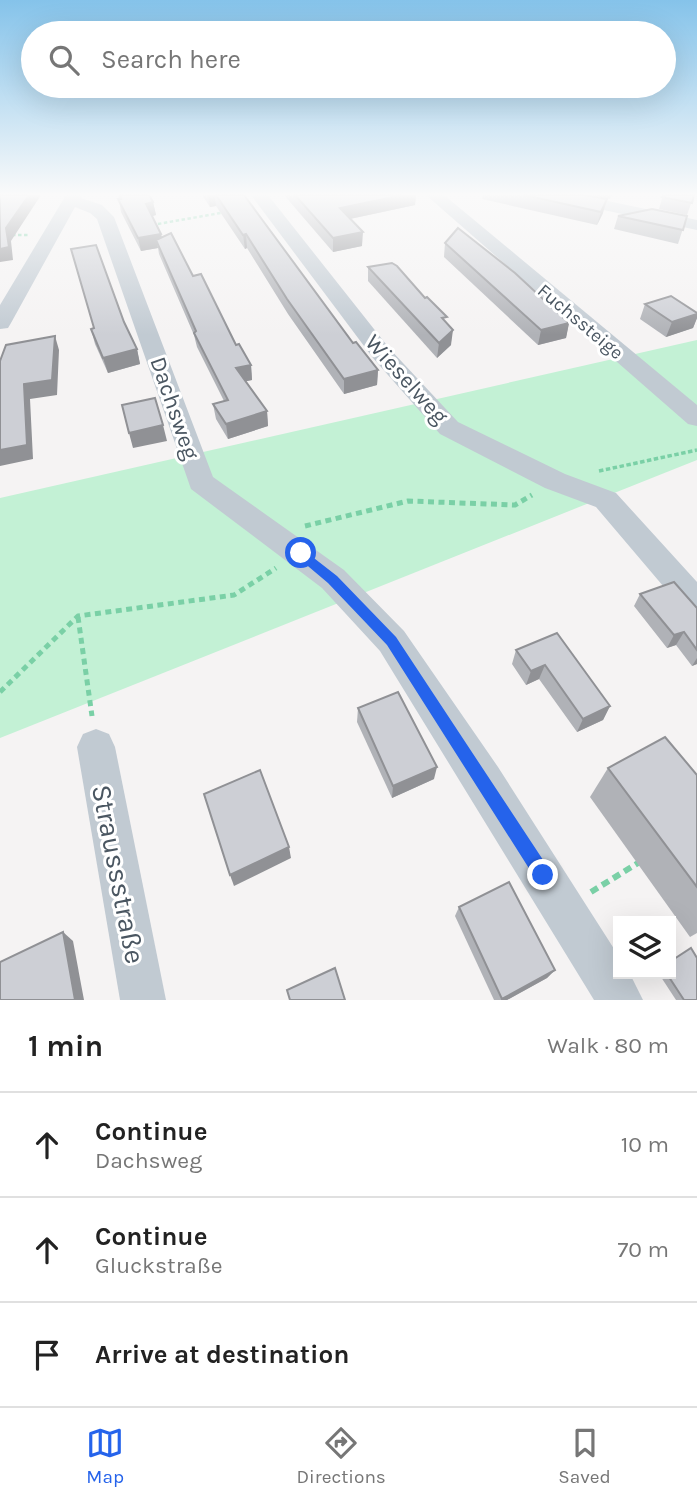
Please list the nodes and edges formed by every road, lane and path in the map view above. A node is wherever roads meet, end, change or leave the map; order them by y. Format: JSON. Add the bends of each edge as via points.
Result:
{"nodes":[{"id":1,"x":47,"y":242,"type":"edge"},
{"id":2,"x":114,"y":242,"type":"edge"},
{"id":3,"x":295,"y":242,"type":"edge"},
{"id":4,"x":490,"y":242,"type":"edge"},
{"id":5,"x":0,"y":323,"type":"edge"},
{"id":6,"x":697,"y":418,"type":"edge"},
{"id":7,"x":697,"y":450,"type":"edge"},
{"id":8,"x":555,"y":481,"type":"junction"},
{"id":9,"x":273,"y":533,"type":"junction"},
{"id":10,"x":301,"y":553,"type":"junction"},
{"id":11,"x":697,"y":604,"type":"edge"},
{"id":12,"x":78,"y":616,"type":"junction"},
{"id":13,"x":0,"y":692,"type":"edge"},
{"id":14,"x":96,"y":747,"type":"joint"},
{"id":15,"x":638,"y":863,"type":"dead end"},
{"id":16,"x":564,"y":909,"type":"junction"},
{"id":17,"x":143,"y":1000,"type":"edge"},
{"id":18,"x":621,"y":1000,"type":"edge"}],
"edges":[{"from":1,"to":5,"type":"street"},
{"from":2,"to":9,"type":"street","name":"Dachsweg","via":[[201,482]]},
{"from":3,"to":8,"type":"street","name":"Wieselweg","via":[[381,353],[449,428]]},
{"from":4,"to":6,"type":"street","name":"Fuchssteige"},
{"from":7,"to":8,"type":"path"},
{"from":8,"to":9,"type":"path","via":[[515,505],[408,501]]},
{"from":8,"to":11,"type":"street","name":"Wieselweg","via":[[606,500]]},
{"from":9,"to":10,"type":"street","name":"Dachsweg"},
{"from":10,"to":12,"type":"path","via":[[234,595]]},
{"from":10,"to":16,"type":"street","name":"Dachsweg","via":[[333,579],[392,641]]},
{"from":12,"to":13,"type":"path"},
{"from":12,"to":14,"type":"path"},
{"from":14,"to":17,"type":"street","name":"Straussstraße"},
{"from":15,"to":16,"type":"path"},
{"from":16,"to":18,"type":"street","name":"Dachsweg"}]}
